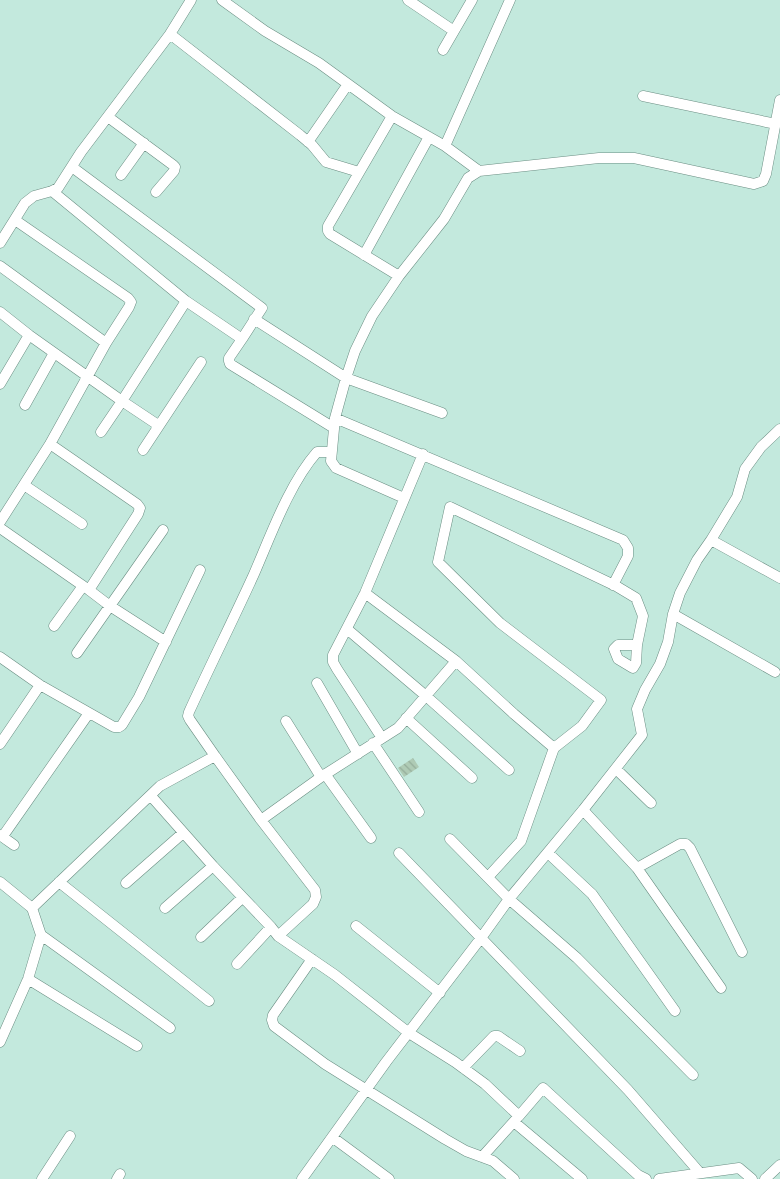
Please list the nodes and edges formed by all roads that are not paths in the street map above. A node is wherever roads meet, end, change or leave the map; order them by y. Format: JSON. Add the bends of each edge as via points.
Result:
{"nodes":[{"id":1,"x":191,"y":0,"type":"edge"},
{"id":2,"x":222,"y":0,"type":"edge"},
{"id":3,"x":408,"y":0,"type":"edge"},
{"id":4,"x":472,"y":0,"type":"edge"},
{"id":5,"x":510,"y":0,"type":"edge"},
{"id":6,"x":454,"y":31,"type":"junction"},
{"id":7,"x":170,"y":34,"type":"junction"},
{"id":8,"x":443,"y":50,"type":"dead end"},
{"id":9,"x":348,"y":84,"type":"junction"},
{"id":10,"x":643,"y":96,"type":"dead end"},
{"id":11,"x":780,"y":100,"type":"edge"},
{"id":12,"x":392,"y":116,"type":"junction"},
{"id":13,"x":108,"y":117,"type":"junction"},
{"id":14,"x":776,"y":124,"type":"junction"},
{"id":15,"x":429,"y":137,"type":"junction"},
{"id":16,"x":308,"y":142,"type":"junction"},
{"id":17,"x":144,"y":143,"type":"junction"},
{"id":18,"x":445,"y":146,"type":"junction"},
{"id":19,"x":72,"y":167,"type":"junction"},
{"id":20,"x":479,"y":171,"type":"junction"},
{"id":21,"x":359,"y":172,"type":"junction"},
{"id":22,"x":121,"y":175,"type":"dead end"},
{"id":23,"x":52,"y":191,"type":"junction"},
{"id":24,"x":156,"y":192,"type":"dead end"},
{"id":25,"x":14,"y":220,"type":"junction"},
{"id":26,"x":0,"y":243,"type":"edge"},
{"id":27,"x":364,"y":254,"type":"junction"},
{"id":28,"x":0,"y":266,"type":"edge"},
{"id":29,"x":399,"y":276,"type":"junction"},
{"id":30,"x":186,"y":301,"type":"junction"},
{"id":31,"x":0,"y":312,"type":"edge"},
{"id":32,"x":254,"y":319,"type":"junction"},
{"id":33,"x":29,"y":335,"type":"junction"},
{"id":34,"x":242,"y":339,"type":"junction"},
{"id":35,"x":106,"y":343,"type":"junction"},
{"id":36,"x":54,"y":353,"type":"junction"},
{"id":37,"x":201,"y":362,"type":"dead end"},
{"id":38,"x":87,"y":376,"type":"junction"},
{"id":39,"x":346,"y":378,"type":"junction"},
{"id":40,"x":0,"y":384,"type":"edge"},
{"id":41,"x":122,"y":401,"type":"junction"},
{"id":42,"x":25,"y":405,"type":"dead end"},
{"id":43,"x":442,"y":413,"type":"dead end"},
{"id":44,"x":335,"y":423,"type":"junction"},
{"id":45,"x":158,"y":425,"type":"junction"},
{"id":46,"x":780,"y":430,"type":"edge"},
{"id":47,"x":102,"y":432,"type":"dead end"},
{"id":48,"x":50,"y":444,"type":"junction"},
{"id":49,"x":143,"y":450,"type":"dead end"},
{"id":50,"x":331,"y":452,"type":"junction"},
{"id":51,"x":422,"y":454,"type":"junction"},
{"id":52,"x":24,"y":485,"type":"junction"},
{"id":53,"x":404,"y":498,"type":"junction"},
{"id":54,"x":0,"y":522,"type":"edge"},
{"id":55,"x":82,"y":524,"type":"dead end"},
{"id":56,"x":0,"y":528,"type":"edge"},
{"id":57,"x":163,"y":530,"type":"dead end"},
{"id":58,"x":711,"y":540,"type":"junction"},
{"id":59,"x":200,"y":570,"type":"dead end"},
{"id":60,"x":780,"y":578,"type":"edge"},
{"id":61,"x":613,"y":585,"type":"junction"},
{"id":62,"x":86,"y":588,"type":"junction"},
{"id":63,"x":365,"y":593,"type":"junction"},
{"id":64,"x":110,"y":606,"type":"junction"},
{"id":65,"x":673,"y":614,"type":"junction"},
{"id":66,"x":54,"y":626,"type":"dead end"},
{"id":67,"x":347,"y":629,"type":"junction"},
{"id":68,"x":166,"y":642,"type":"junction"},
{"id":69,"x":637,"y":645,"type":"dead end"},
{"id":70,"x":77,"y":653,"type":"dead end"},
{"id":71,"x":0,"y":657,"type":"edge"},
{"id":72,"x":456,"y":661,"type":"junction"},
{"id":73,"x":775,"y":672,"type":"dead end"},
{"id":74,"x":317,"y":683,"type":"dead end"},
{"id":75,"x":40,"y":685,"type":"junction"},
{"id":76,"x":426,"y":696,"type":"junction"},
{"id":77,"x":89,"y":713,"type":"junction"},
{"id":78,"x":406,"y":718,"type":"junction"},
{"id":79,"x":286,"y":721,"type":"dead end"},
{"id":80,"x":378,"y":741,"type":"junction"},
{"id":81,"x":0,"y":744,"type":"edge"},
{"id":82,"x":554,"y":748,"type":"junction"},
{"id":83,"x":358,"y":754,"type":"junction"},
{"id":84,"x":216,"y":756,"type":"junction"},
{"id":85,"x":616,"y":769,"type":"junction"},
{"id":86,"x":509,"y":770,"type":"dead end"},
{"id":87,"x":323,"y":776,"type":"junction"},
{"id":88,"x":472,"y":778,"type":"dead end"},
{"id":89,"x":150,"y":796,"type":"junction"},
{"id":90,"x":651,"y":803,"type":"dead end"},
{"id":91,"x":583,"y":810,"type":"junction"},
{"id":92,"x":419,"y":812,"type":"dead end"},
{"id":93,"x":261,"y":820,"type":"junction"},
{"id":94,"x":183,"y":833,"type":"junction"},
{"id":95,"x":1,"y":836,"type":"edge"},
{"id":96,"x":371,"y":838,"type":"dead end"},
{"id":97,"x":450,"y":839,"type":"dead end"},
{"id":98,"x":14,"y":845,"type":"dead end"},
{"id":99,"x":399,"y":853,"type":"dead end"},
{"id":100,"x":548,"y":853,"type":"junction"},
{"id":101,"x":212,"y":866,"type":"junction"},
{"id":102,"x":638,"y":868,"type":"junction"},
{"id":103,"x":488,"y":877,"type":"junction"},
{"id":104,"x":0,"y":882,"type":"edge"},
{"id":105,"x":59,"y":882,"type":"junction"},
{"id":106,"x":126,"y":884,"type":"dead end"},
{"id":107,"x":242,"y":898,"type":"junction"},
{"id":108,"x":509,"y":898,"type":"junction"},
{"id":109,"x":32,"y":908,"type":"junction"},
{"id":110,"x":165,"y":908,"type":"dead end"},
{"id":111,"x":356,"y":926,"type":"dead end"},
{"id":112,"x":271,"y":927,"type":"junction"},
{"id":113,"x":41,"y":935,"type":"junction"},
{"id":114,"x":278,"y":936,"type":"junction"},
{"id":115,"x":201,"y":937,"type":"dead end"},
{"id":116,"x":481,"y":938,"type":"junction"},
{"id":117,"x":742,"y":952,"type":"dead end"},
{"id":118,"x":312,"y":959,"type":"junction"},
{"id":119,"x":237,"y":964,"type":"dead end"},
{"id":120,"x":28,"y":979,"type":"junction"},
{"id":121,"x":721,"y":988,"type":"dead end"},
{"id":122,"x":440,"y":993,"type":"junction"},
{"id":123,"x":209,"y":1001,"type":"dead end"},
{"id":124,"x":675,"y":1012,"type":"dead end"},
{"id":125,"x":170,"y":1028,"type":"dead end"},
{"id":126,"x":409,"y":1032,"type":"junction"},
{"id":127,"x":0,"y":1042,"type":"edge"},
{"id":128,"x":137,"y":1046,"type":"dead end"},
{"id":129,"x":520,"y":1051,"type":"dead end"},
{"id":130,"x":463,"y":1068,"type":"junction"},
{"id":131,"x":693,"y":1075,"type":"dead end"},
{"id":132,"x":366,"y":1090,"type":"junction"},
{"id":133,"x":516,"y":1119,"type":"junction"},
{"id":134,"x":70,"y":1136,"type":"dead end"},
{"id":135,"x":332,"y":1137,"type":"junction"},
{"id":136,"x":482,"y":1157,"type":"junction"},
{"id":137,"x":780,"y":1166,"type":"edge"},
{"id":138,"x":700,"y":1173,"type":"junction"},
{"id":139,"x":42,"y":1179,"type":"edge"},
{"id":140,"x":302,"y":1179,"type":"edge"},
{"id":141,"x":389,"y":1179,"type":"edge"},
{"id":142,"x":514,"y":1179,"type":"edge"},
{"id":143,"x":582,"y":1179,"type":"edge"},
{"id":144,"x":646,"y":1179,"type":"edge"},
{"id":145,"x":659,"y":1179,"type":"edge"},
{"id":146,"x":752,"y":1179,"type":"edge"},
{"id":147,"x":765,"y":1179,"type":"edge"}],
"edges":[{"from":1,"to":7,"type":"street"},
{"from":2,"to":9,"type":"street"},
{"from":3,"to":6,"type":"street"},
{"from":4,"to":6,"type":"street"},
{"from":5,"to":18,"type":"street"},
{"from":6,"to":8,"type":"street"},
{"from":7,"to":13,"type":"street"},
{"from":7,"to":16,"type":"street"},
{"from":9,"to":12,"type":"street"},
{"from":9,"to":16,"type":"street"},
{"from":10,"to":14,"type":"street"},
{"from":11,"to":14,"type":"street"},
{"from":12,"to":15,"type":"street"},
{"from":12,"to":21,"type":"street"},
{"from":13,"to":17,"type":"street"},
{"from":13,"to":19,"type":"street"},
{"from":14,"to":20,"type":"street","via":[[766,174],[763,182],[754,184],[634,158],[599,158]]},
{"from":15,"to":18,"type":"street"},
{"from":15,"to":27,"type":"street"},
{"from":16,"to":21,"type":"street","via":[[326,162]]},
{"from":17,"to":22,"type":"street"},
{"from":17,"to":24,"type":"street","via":[[175,167]]},
{"from":18,"to":20,"type":"street"},
{"from":19,"to":23,"type":"street","via":[[58,188]]},
{"from":19,"to":32,"type":"street","via":[[262,308]]},
{"from":20,"to":29,"type":"street","via":[[468,178],[444,219]]},
{"from":21,"to":27,"type":"street","via":[[328,231]]},
{"from":23,"to":25,"type":"street","via":[[34,196]]},
{"from":23,"to":30,"type":"street"},
{"from":25,"to":26,"type":"street"},
{"from":25,"to":35,"type":"street","via":[[131,302]]},
{"from":27,"to":29,"type":"street"},
{"from":28,"to":35,"type":"street"},
{"from":29,"to":39,"type":"street","via":[[372,316],[355,350]]},
{"from":30,"to":34,"type":"street"},
{"from":30,"to":41,"type":"street"},
{"from":31,"to":33,"type":"street"},
{"from":32,"to":34,"type":"street"},
{"from":32,"to":39,"type":"street"},
{"from":33,"to":36,"type":"street"},
{"from":33,"to":40,"type":"street"},
{"from":34,"to":44,"type":"street","via":[[229,358],[230,364]]},
{"from":35,"to":38,"type":"street"},
{"from":36,"to":38,"type":"street"},
{"from":36,"to":42,"type":"street"},
{"from":37,"to":45,"type":"street"},
{"from":38,"to":41,"type":"street"},
{"from":38,"to":48,"type":"street"},
{"from":39,"to":43,"type":"street"},
{"from":39,"to":44,"type":"street"},
{"from":41,"to":45,"type":"street"},
{"from":41,"to":47,"type":"street"},
{"from":44,"to":50,"type":"street"},
{"from":44,"to":51,"type":"street"},
{"from":45,"to":49,"type":"street"},
{"from":46,"to":58,"type":"street","via":[[761,447],[745,469],[737,497]]},
{"from":48,"to":52,"type":"street"},
{"from":48,"to":62,"type":"street","via":[[140,508]]},
{"from":50,"to":53,"type":"street","via":[[331,461],[336,468]]},
{"from":50,"to":84,"type":"street","via":[[317,452],[287,500],[188,712],[190,720]]},
{"from":51,"to":53,"type":"street"},
{"from":51,"to":61,"type":"street","via":[[622,540],[628,548],[628,556]]},
{"from":52,"to":54,"type":"street"},
{"from":52,"to":55,"type":"street"},
{"from":53,"to":63,"type":"street"},
{"from":56,"to":62,"type":"street"},
{"from":57,"to":64,"type":"street"},
{"from":58,"to":60,"type":"street"},
{"from":58,"to":65,"type":"street","via":[[680,593]]},
{"from":59,"to":68,"type":"street"},
{"from":61,"to":69,"type":"street","via":[[636,598],[643,616]]},
{"from":61,"to":82,"type":"street","via":[[450,507],[438,562],[500,623],[601,700],[582,726]]},
{"from":62,"to":64,"type":"street"},
{"from":62,"to":66,"type":"street"},
{"from":63,"to":67,"type":"street"},
{"from":63,"to":72,"type":"street"},
{"from":64,"to":68,"type":"street"},
{"from":64,"to":70,"type":"street"},
{"from":65,"to":73,"type":"street"},
{"from":65,"to":85,"type":"street","via":[[660,664],[637,709],[642,735]]},
{"from":67,"to":76,"type":"street"},
{"from":67,"to":80,"type":"street","via":[[333,655],[333,662]]},
{"from":68,"to":77,"type":"street","via":[[122,725],[114,727]]},
{"from":71,"to":75,"type":"street"},
{"from":72,"to":76,"type":"street"},
{"from":72,"to":82,"type":"street"},
{"from":74,"to":83,"type":"street"},
{"from":75,"to":77,"type":"street"},
{"from":75,"to":81,"type":"street"},
{"from":76,"to":78,"type":"street"},
{"from":76,"to":86,"type":"street"},
{"from":77,"to":95,"type":"street"},
{"from":78,"to":80,"type":"street","via":[[398,728]]},
{"from":78,"to":88,"type":"street"},
{"from":79,"to":87,"type":"street"},
{"from":80,"to":83,"type":"street"},
{"from":80,"to":92,"type":"street"},
{"from":82,"to":103,"type":"street","via":[[521,841]]},
{"from":83,"to":87,"type":"street"},
{"from":84,"to":89,"type":"street","via":[[160,786]]},
{"from":84,"to":93,"type":"street"},
{"from":85,"to":90,"type":"street"},
{"from":85,"to":91,"type":"street"},
{"from":87,"to":93,"type":"street"},
{"from":87,"to":96,"type":"street"},
{"from":89,"to":94,"type":"street"},
{"from":89,"to":105,"type":"street"},
{"from":91,"to":100,"type":"street"},
{"from":91,"to":102,"type":"street"},
{"from":93,"to":114,"type":"street","via":[[315,890],[313,904]]},
{"from":94,"to":101,"type":"street"},
{"from":94,"to":106,"type":"street"},
{"from":95,"to":98,"type":"street"},
{"from":97,"to":103,"type":"street"},
{"from":99,"to":116,"type":"street"},
{"from":100,"to":108,"type":"street"},
{"from":100,"to":124,"type":"street","via":[[592,894]]},
{"from":101,"to":107,"type":"street"},
{"from":101,"to":110,"type":"street"},
{"from":102,"to":117,"type":"street","via":[[680,844],[686,844]]},
{"from":102,"to":121,"type":"street"},
{"from":103,"to":108,"type":"street"},
{"from":104,"to":109,"type":"street"},
{"from":105,"to":109,"type":"street"},
{"from":105,"to":123,"type":"street"},
{"from":107,"to":112,"type":"street"},
{"from":107,"to":115,"type":"street"},
{"from":108,"to":116,"type":"street"},
{"from":108,"to":131,"type":"street","via":[[578,958]]},
{"from":109,"to":113,"type":"street"},
{"from":111,"to":122,"type":"street"},
{"from":112,"to":114,"type":"street"},
{"from":112,"to":119,"type":"street"},
{"from":113,"to":120,"type":"street"},
{"from":113,"to":125,"type":"street"},
{"from":114,"to":118,"type":"street"},
{"from":116,"to":122,"type":"street"},
{"from":116,"to":138,"type":"street","via":[[628,1090]]},
{"from":118,"to":126,"type":"street"},
{"from":118,"to":132,"type":"street","via":[[273,1014],[274,1026]]},
{"from":120,"to":127,"type":"street"},
{"from":120,"to":128,"type":"street"},
{"from":122,"to":126,"type":"street"},
{"from":126,"to":130,"type":"street"},
{"from":126,"to":132,"type":"street"},
{"from":129,"to":130,"type":"street","via":[[494,1036]]},
{"from":130,"to":133,"type":"street","via":[[485,1084]]},
{"from":132,"to":135,"type":"street"},
{"from":132,"to":136,"type":"street","via":[[445,1139]]},
{"from":133,"to":136,"type":"street"},
{"from":133,"to":143,"type":"street"},
{"from":133,"to":144,"type":"street","via":[[543,1088]]},
{"from":134,"to":139,"type":"street"},
{"from":135,"to":140,"type":"street"},
{"from":135,"to":141,"type":"street"},
{"from":136,"to":142,"type":"street","via":[[493,1161]]},
{"from":137,"to":147,"type":"street"},
{"from":138,"to":145,"type":"street"},
{"from":138,"to":146,"type":"street","via":[[739,1168]]}]}
